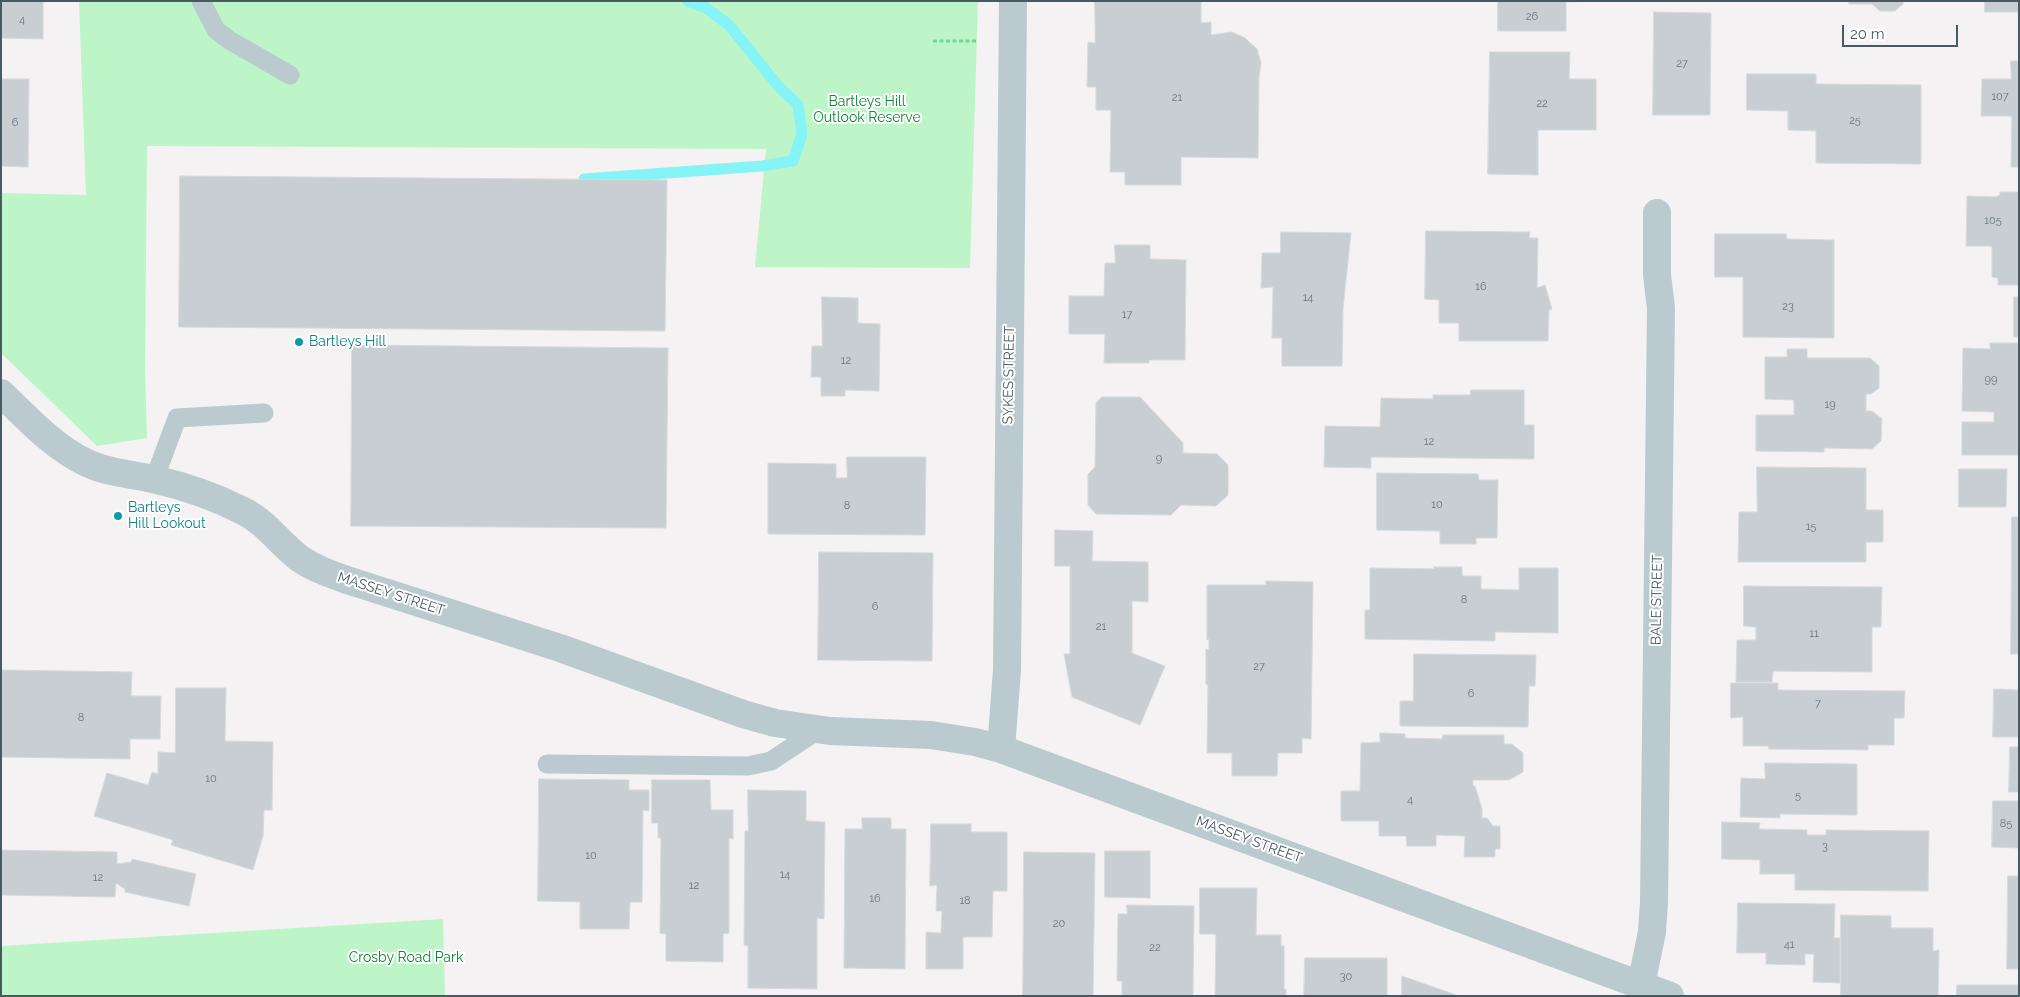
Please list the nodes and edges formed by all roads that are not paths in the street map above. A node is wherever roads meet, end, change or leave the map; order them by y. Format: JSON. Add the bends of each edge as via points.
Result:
{"nodes":[{"id":1,"x":201,"y":1,"type":"edge"},
{"id":2,"x":1013,"y":1,"type":"edge"},
{"id":3,"x":290,"y":75,"type":"dead end"},
{"id":4,"x":1657,"y":213,"type":"dead end"},
{"id":5,"x":1,"y":393,"type":"edge"},
{"id":6,"x":264,"y":413,"type":"dead end"},
{"id":7,"x":154,"y":480,"type":"junction"},
{"id":8,"x":818,"y":730,"type":"junction"},
{"id":9,"x":1001,"y":749,"type":"junction"},
{"id":10,"x":547,"y":764,"type":"dead end"},
{"id":11,"x":1641,"y":985,"type":"junction"},
{"id":12,"x":1670,"y":996,"type":"edge"}],
"edges":[{"from":1,"to":3,"type":"lane","via":[[216,30]]},
{"from":2,"to":9,"type":"street","name":"SYKES STREET","via":[[1007,670]]},
{"from":4,"to":11,"type":"street","name":"BALE STREET","via":[[1657,275],[1661,308],[1654,902],[1652,932]]},
{"from":5,"to":7,"type":"street","name":"MASSEY STREET","via":[[45,434],[81,460],[105,470]]},
{"from":6,"to":7,"type":"lane","via":[[177,418]]},
{"from":7,"to":8,"type":"street","name":"MASSEY STREET","via":[[242,511],[262,523],[300,558],[329,574],[560,648],[743,714]]},
{"from":8,"to":9,"type":"street","name":"MASSEY STREET","via":[[931,735]]},
{"from":8,"to":10,"type":"lane","via":[[771,760],[748,766]]},
{"from":9,"to":11,"type":"street","name":"MASSEY STREET"},
{"from":11,"to":12,"type":"street","name":"MASSEY STREET"}]}
